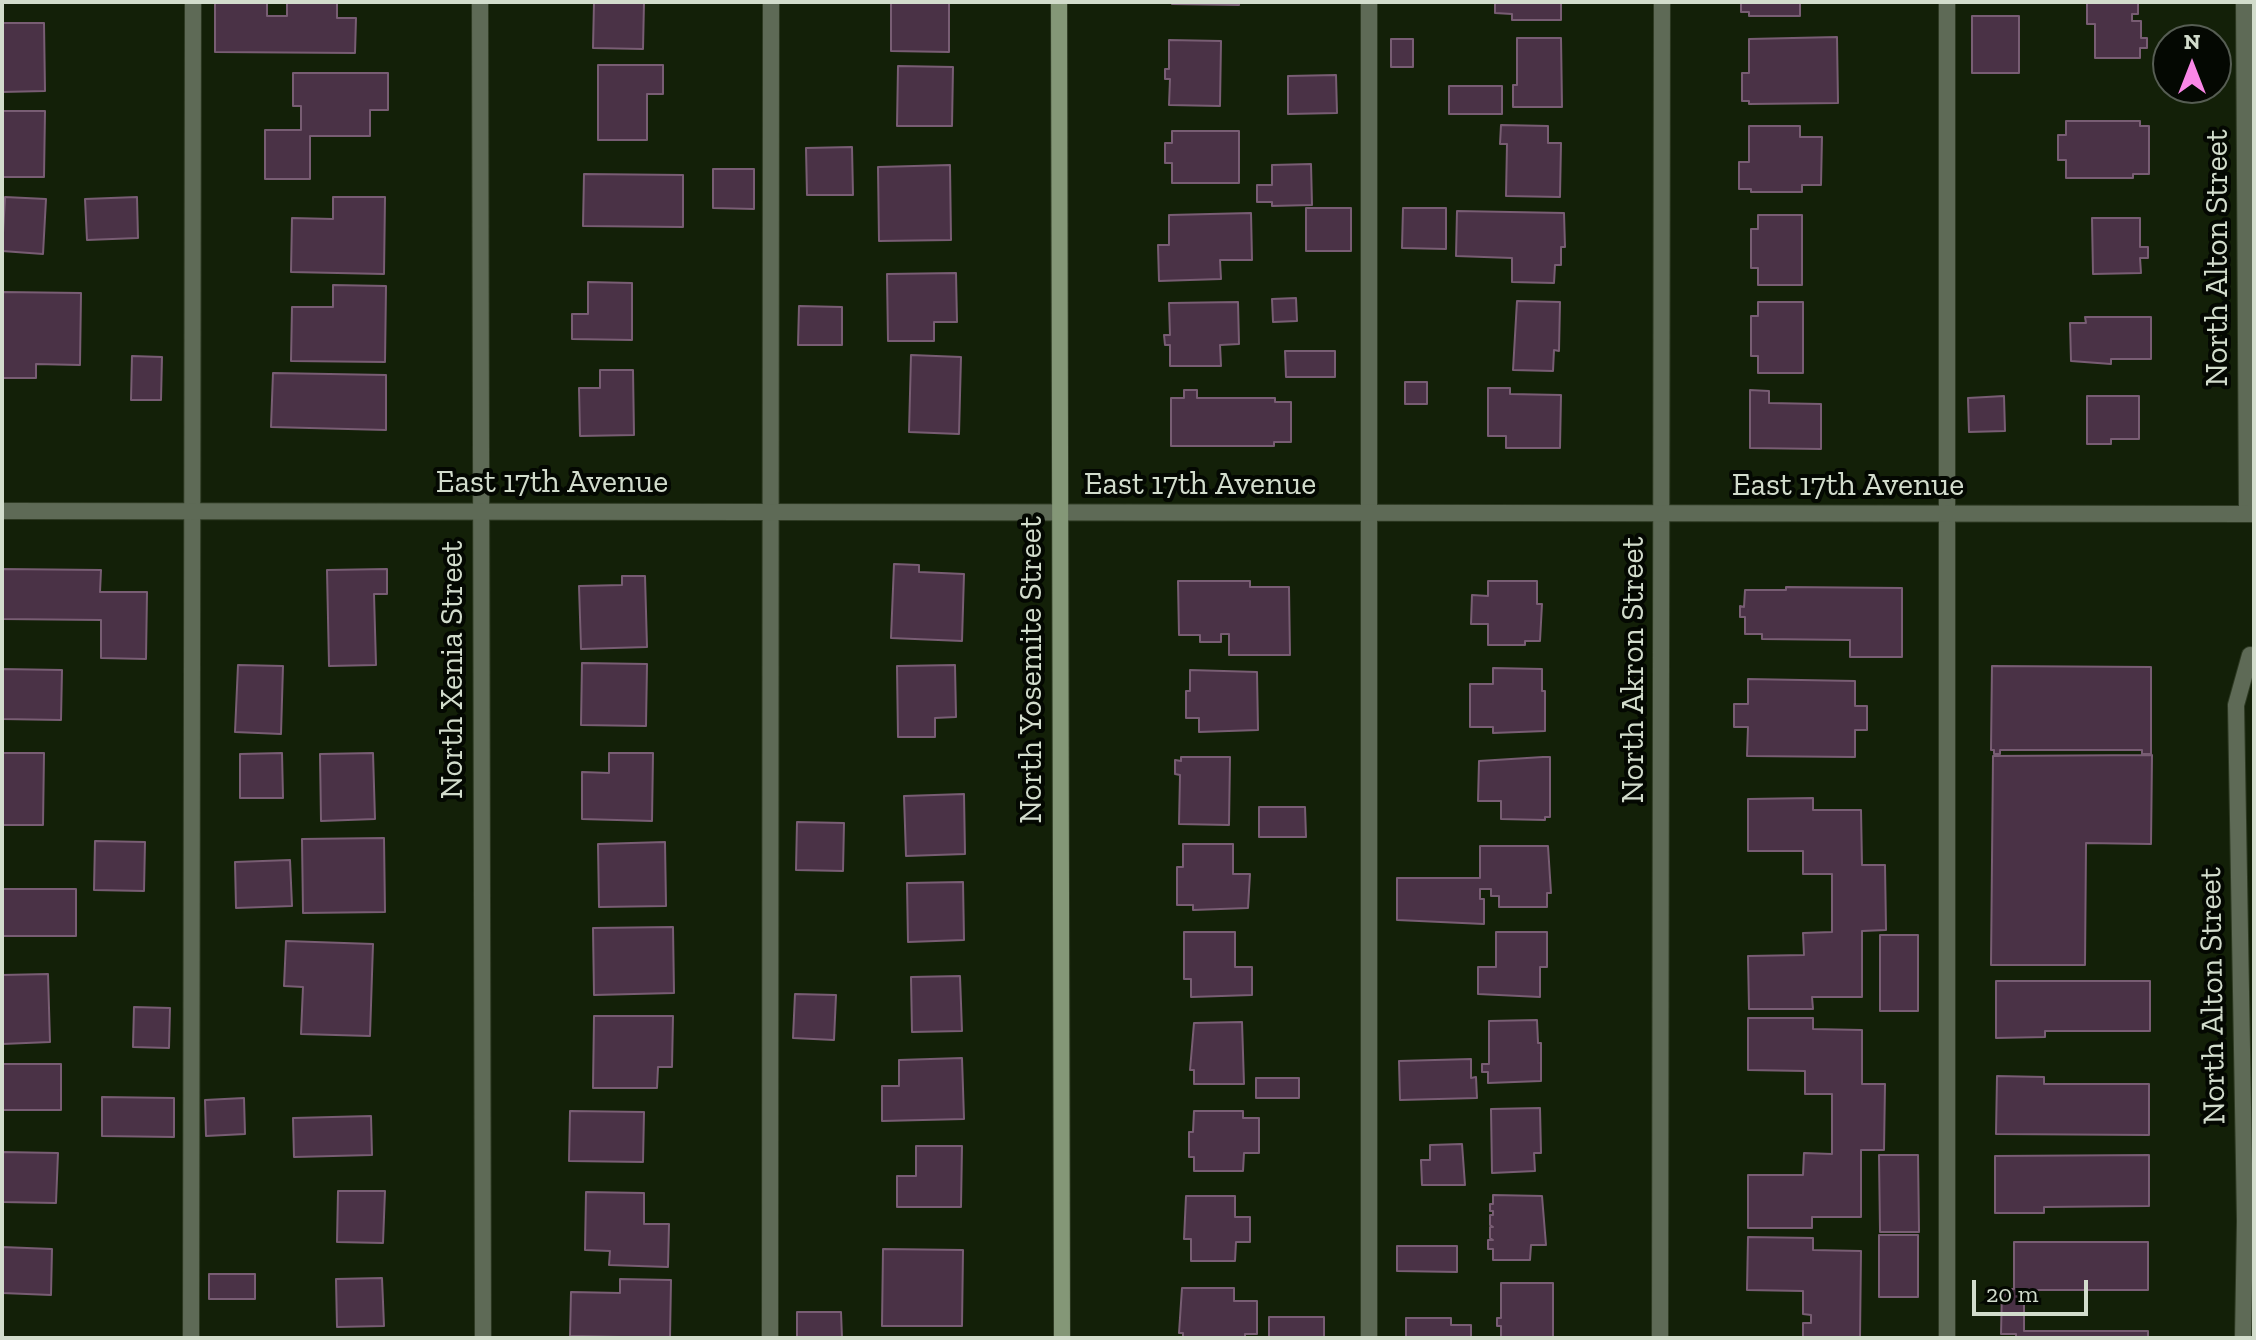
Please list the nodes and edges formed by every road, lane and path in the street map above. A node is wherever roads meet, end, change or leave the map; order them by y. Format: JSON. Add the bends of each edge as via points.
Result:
{"nodes":[{"id":1,"x":193,"y":2,"type":"edge"},
{"id":2,"x":480,"y":2,"type":"edge"},
{"id":3,"x":771,"y":2,"type":"edge"},
{"id":4,"x":1059,"y":2,"type":"edge"},
{"id":5,"x":1369,"y":2,"type":"edge"},
{"id":6,"x":1662,"y":2,"type":"edge"},
{"id":7,"x":1947,"y":2,"type":"edge"},
{"id":8,"x":2244,"y":2,"type":"edge"},
{"id":9,"x":481,"y":510,"type":"junction"},
{"id":10,"x":2,"y":511,"type":"edge"},
{"id":11,"x":192,"y":511,"type":"junction"},
{"id":12,"x":770,"y":512,"type":"junction"},
{"id":13,"x":1059,"y":513,"type":"junction"},
{"id":14,"x":1369,"y":513,"type":"junction"},
{"id":15,"x":1663,"y":513,"type":"junction"},
{"id":16,"x":1947,"y":513,"type":"junction"},
{"id":17,"x":2250,"y":514,"type":"edge"},
{"id":18,"x":2250,"y":655,"type":"dead end"},
{"id":19,"x":191,"y":1338,"type":"edge"},
{"id":20,"x":483,"y":1338,"type":"edge"},
{"id":21,"x":770,"y":1338,"type":"edge"},
{"id":22,"x":1062,"y":1338,"type":"edge"},
{"id":23,"x":1369,"y":1338,"type":"edge"},
{"id":24,"x":1660,"y":1338,"type":"edge"},
{"id":25,"x":1947,"y":1338,"type":"edge"},
{"id":26,"x":2243,"y":1338,"type":"edge"}],
"edges":[{"from":1,"to":11,"type":"street"},
{"from":2,"to":9,"type":"street","name":"North Xenia Street"},
{"from":3,"to":12,"type":"street"},
{"from":4,"to":13,"type":"main road","name":"North Yosemite Street"},
{"from":5,"to":14,"type":"street"},
{"from":6,"to":15,"type":"street","name":"North Akron Street"},
{"from":7,"to":16,"type":"street"},
{"from":8,"to":17,"type":"street","name":"North Alton Street"},
{"from":9,"to":11,"type":"street","name":"East 17th Avenue"},
{"from":9,"to":12,"type":"street","name":"East 17th Avenue"},
{"from":9,"to":20,"type":"street","name":"North Xenia Street"},
{"from":10,"to":11,"type":"street","name":"East 17th Avenue"},
{"from":11,"to":19,"type":"street"},
{"from":12,"to":13,"type":"street","name":"East 17th Avenue"},
{"from":12,"to":21,"type":"street"},
{"from":13,"to":14,"type":"street","name":"East 17th Avenue"},
{"from":13,"to":22,"type":"main road","name":"North Yosemite Street"},
{"from":14,"to":15,"type":"street","name":"East 17th Avenue"},
{"from":14,"to":23,"type":"street"},
{"from":15,"to":16,"type":"street","name":"East 17th Avenue"},
{"from":15,"to":24,"type":"street","name":"North Akron Street"},
{"from":16,"to":17,"type":"street","name":"East 17th Avenue"},
{"from":16,"to":25,"type":"street"},
{"from":18,"to":26,"type":"street","name":"North Alton Street","via":[[2236,705]]}]}
